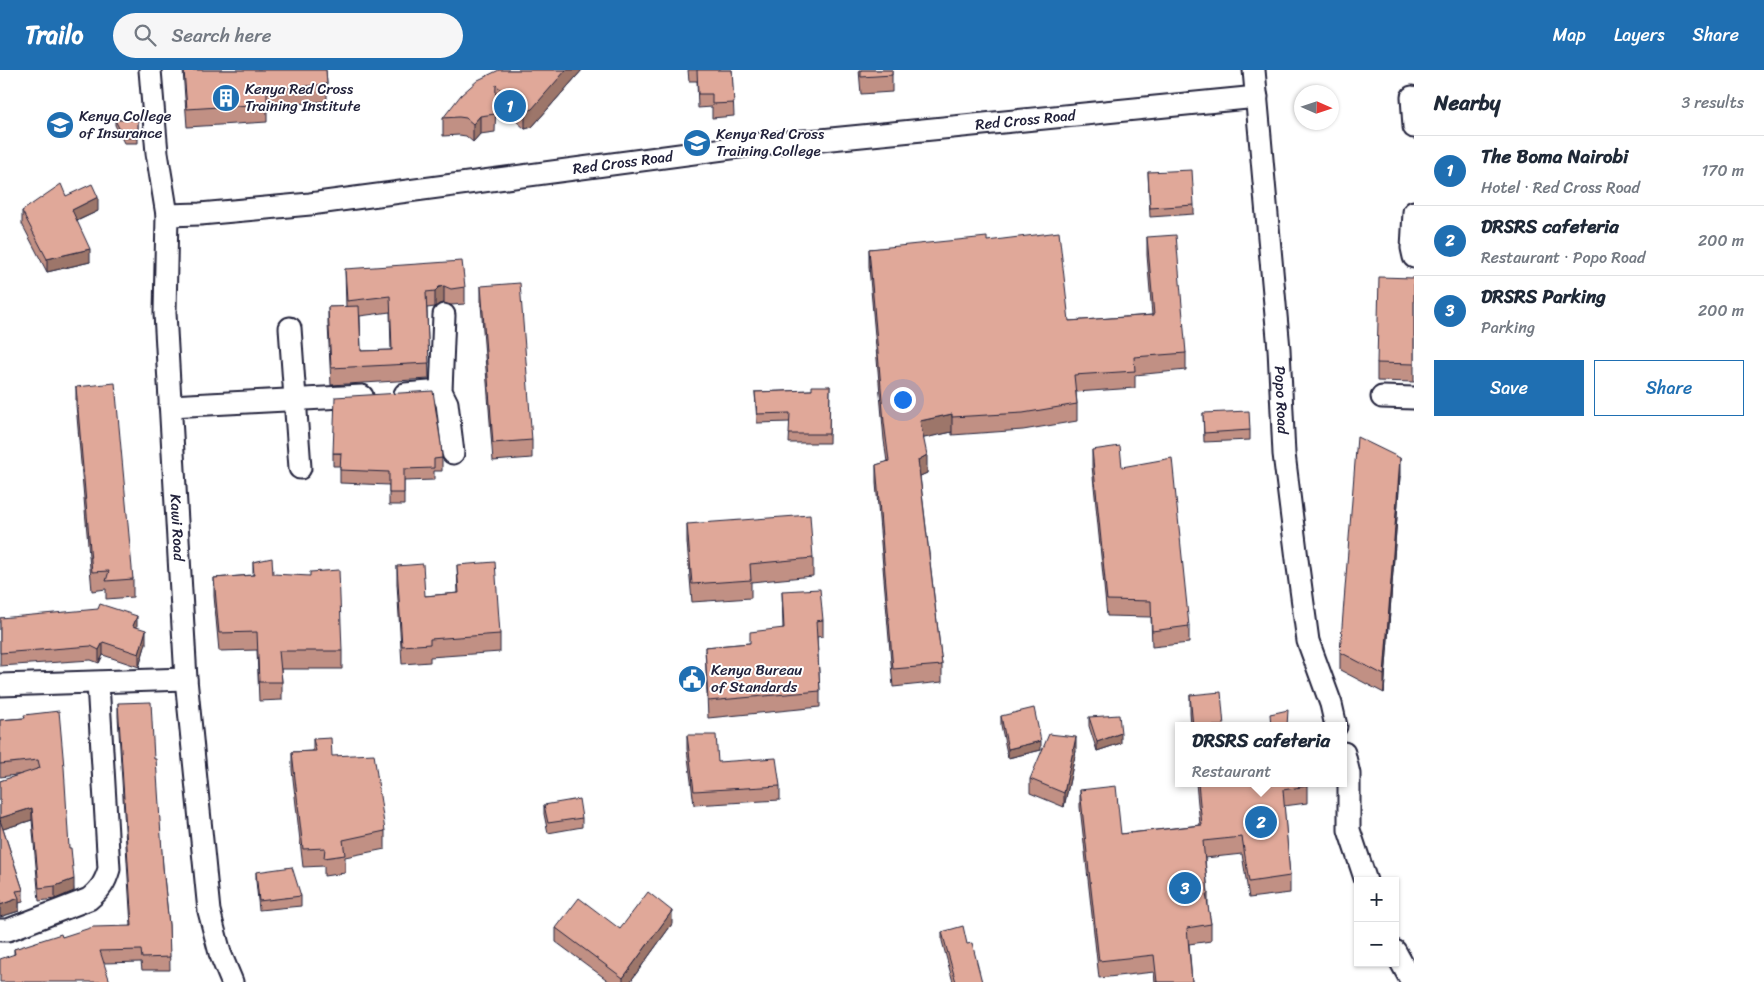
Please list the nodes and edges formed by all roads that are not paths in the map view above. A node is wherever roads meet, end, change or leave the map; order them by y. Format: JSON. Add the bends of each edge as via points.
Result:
{"nodes":[{"id":1,"x":150,"y":70,"type":"edge"},
{"id":2,"x":1254,"y":70,"type":"edge"},
{"id":3,"x":1257,"y":97,"type":"junction"},
{"id":4,"x":1412,"y":97,"type":"dead end"},
{"id":5,"x":1414,"y":127,"type":"edge"},
{"id":6,"x":1414,"y":212,"type":"edge"},
{"id":7,"x":167,"y":215,"type":"junction"},
{"id":8,"x":1414,"y":257,"type":"edge"},
{"id":9,"x":444,"y":315,"type":"dead end"},
{"id":10,"x":290,"y":328,"type":"dead end"},
{"id":11,"x":441,"y":391,"type":"junction"},
{"id":12,"x":1382,"y":396,"type":"dead end"},
{"id":13,"x":1414,"y":398,"type":"edge"},
{"id":14,"x":295,"y":400,"type":"junction"},
{"id":15,"x":170,"y":406,"type":"junction"},
{"id":16,"x":452,"y":453,"type":"dead end"},
{"id":17,"x":300,"y":468,"type":"dead end"},
{"id":18,"x":186,"y":679,"type":"junction"},
{"id":19,"x":98,"y":683,"type":"junction"},
{"id":20,"x":0,"y":686,"type":"edge"},
{"id":21,"x":1335,"y":722,"type":"edge"},
{"id":22,"x":1347,"y":766,"type":"edge"},
{"id":23,"x":1365,"y":877,"type":"edge"},
{"id":24,"x":0,"y":930,"type":"edge"},
{"id":25,"x":1399,"y":958,"type":"edge"},
{"id":26,"x":232,"y":982,"type":"edge"},
{"id":27,"x":1412,"y":982,"type":"edge"}],
"edges":[{"from":1,"to":7,"type":"street","name":"Kawi Road","via":[[157,153]]},
{"from":2,"to":3,"type":"street","name":"Popo Road"},
{"from":3,"to":7,"type":"street","name":"Red Cross Road","via":[[770,143],[310,204]]},
{"from":3,"to":21,"type":"street","name":"Popo Road","via":[[1279,349],[1284,454],[1298,567],[1308,641]]},
{"from":4,"to":5,"type":"street"},
{"from":6,"to":8,"type":"street"},
{"from":7,"to":15,"type":"street","name":"Kawi Road","via":[[165,313]]},
{"from":9,"to":11,"type":"street"},
{"from":10,"to":14,"type":"street"},
{"from":11,"to":14,"type":"street"},
{"from":11,"to":16,"type":"street","via":[[447,402]]},
{"from":12,"to":13,"type":"street"},
{"from":14,"to":15,"type":"street"},
{"from":14,"to":17,"type":"street"},
{"from":15,"to":18,"type":"street","name":"Kawi Road"},
{"from":18,"to":19,"type":"street"},
{"from":18,"to":26,"type":"street","name":"Kawi Road","via":[[209,911]]},
{"from":19,"to":20,"type":"street"},
{"from":19,"to":24,"type":"street","via":[[109,869],[106,882],[89,899],[8,930]]},
{"from":22,"to":23,"type":"street","via":[[1349,830]]},
{"from":25,"to":27,"type":"street"}]}
